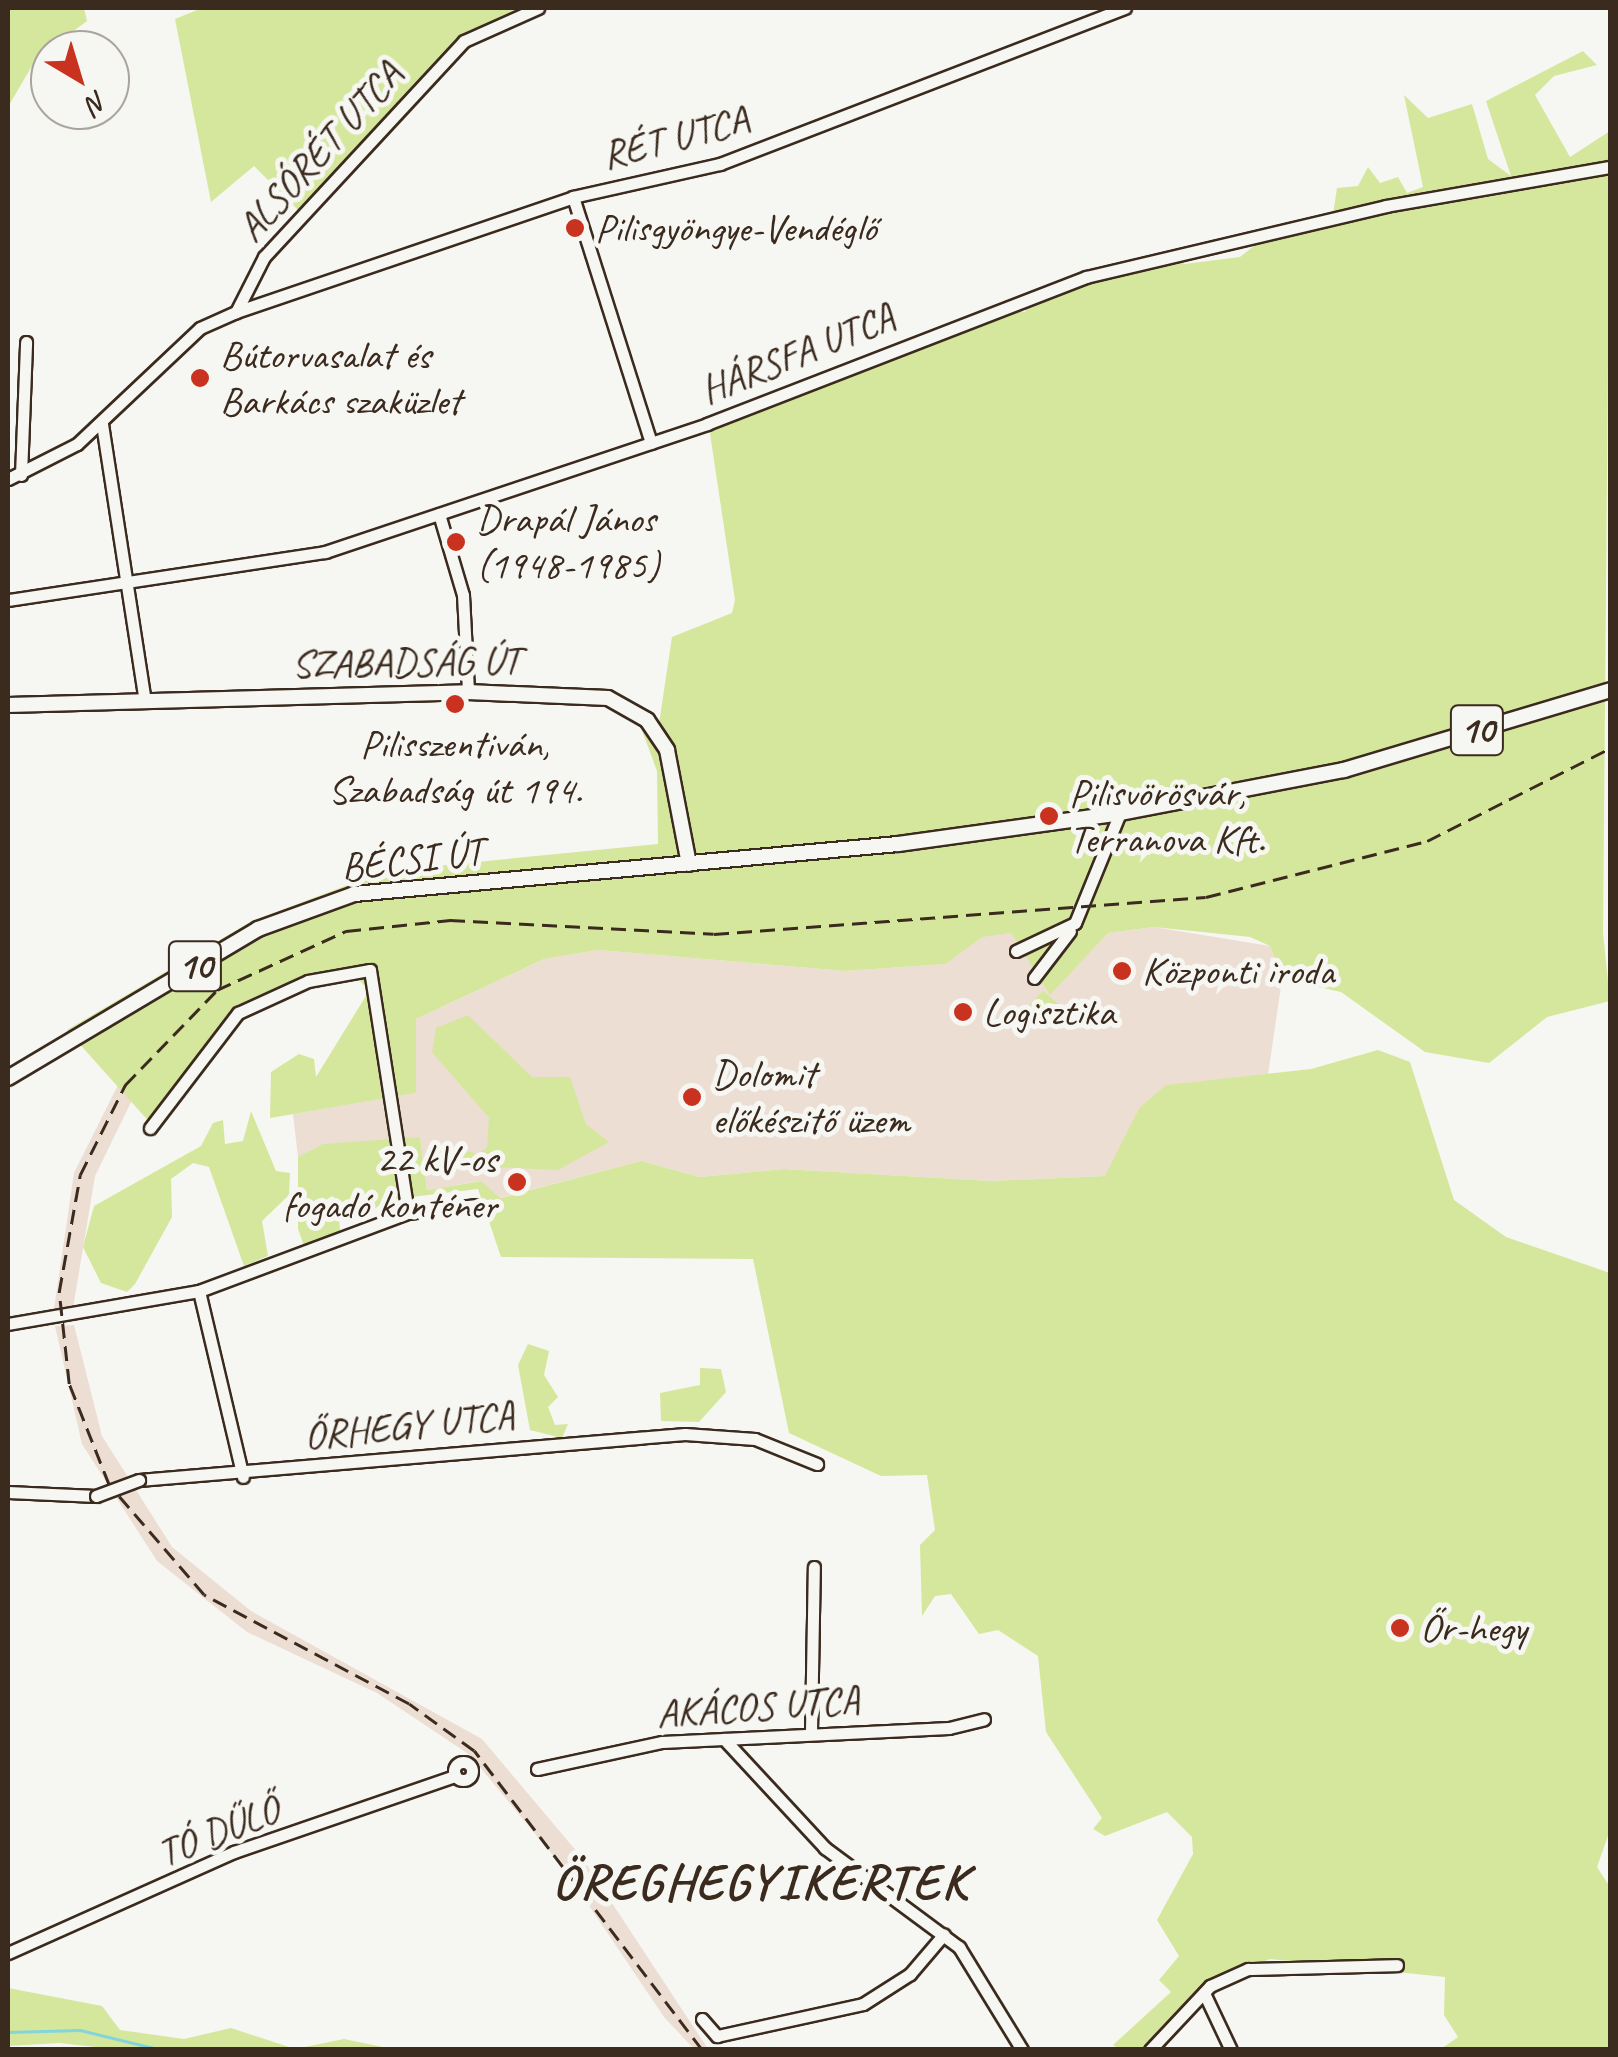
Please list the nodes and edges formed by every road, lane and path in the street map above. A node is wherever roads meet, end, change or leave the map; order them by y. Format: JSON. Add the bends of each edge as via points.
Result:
{"nodes":[{"id":1,"x":538,"y":8,"type":"edge"},
{"id":2,"x":1120,"y":8,"type":"edge"},
{"id":3,"x":1610,"y":167,"type":"edge"},
{"id":4,"x":573,"y":198,"type":"junction"},
{"id":5,"x":236,"y":312,"type":"junction"},
{"id":6,"x":26,"y":342,"type":"dead end"},
{"id":7,"x":102,"y":424,"type":"junction"},
{"id":8,"x":651,"y":443,"type":"junction"},
{"id":9,"x":21,"y":474,"type":"junction"},
{"id":10,"x":8,"y":479,"type":"edge"},
{"id":11,"x":439,"y":514,"type":"junction"},
{"id":12,"x":127,"y":582,"type":"junction"},
{"id":13,"x":8,"y":600,"type":"edge"},
{"id":14,"x":1610,"y":690,"type":"edge"},
{"id":15,"x":468,"y":692,"type":"junction"},
{"id":16,"x":144,"y":702,"type":"junction"},
{"id":17,"x":8,"y":706,"type":"edge"},
{"id":18,"x":1120,"y":813,"type":"junction"},
{"id":19,"x":1088,"y":818,"type":"junction"},
{"id":20,"x":1104,"y":841,"type":"junction"},
{"id":21,"x":689,"y":864,"type":"junction"},
{"id":22,"x":1075,"y":924,"type":"junction"},
{"id":23,"x":1016,"y":952,"type":"dead end"},
{"id":24,"x":1034,"y":978,"type":"dead end"},
{"id":25,"x":8,"y":1078,"type":"edge"},
{"id":26,"x":150,"y":1128,"type":"dead end"},
{"id":27,"x":477,"y":1205,"type":"dead end"},
{"id":28,"x":408,"y":1214,"type":"junction"},
{"id":29,"x":199,"y":1292,"type":"junction"},
{"id":30,"x":8,"y":1324,"type":"edge"},
{"id":31,"x":817,"y":1464,"type":"dead end"},
{"id":32,"x":242,"y":1477,"type":"junction"},
{"id":33,"x":8,"y":1492,"type":"edge"},
{"id":34,"x":814,"y":1567,"type":"dead end"},
{"id":35,"x":984,"y":1718,"type":"dead end"},
{"id":36,"x":811,"y":1731,"type":"junction"},
{"id":37,"x":724,"y":1739,"type":"junction"},
{"id":38,"x":538,"y":1769,"type":"dead end"},
{"id":39,"x":455,"y":1776,"type":"dead end"},
{"id":40,"x":944,"y":1934,"type":"junction"},
{"id":41,"x":8,"y":1953,"type":"edge"},
{"id":42,"x":1397,"y":1965,"type":"dead end"},
{"id":43,"x":1204,"y":1993,"type":"junction"},
{"id":44,"x":702,"y":2018,"type":"dead end"},
{"id":45,"x":1022,"y":2050,"type":"edge"},
{"id":46,"x":1150,"y":2050,"type":"edge"},
{"id":47,"x":1231,"y":2050,"type":"edge"}],
"edges":[{"from":1,"to":5,"type":"street","name":"ALSÓRÉT UTCA","via":[[464,41],[250,278]]},
{"from":2,"to":4,"type":"street","name":"RÉT UTCA","via":[[720,164]]},
{"from":3,"to":8,"type":"street","name":"HÁRSFA UTCA","via":[[1134,263]]},
{"from":4,"to":5,"type":"street","name":"RÉT UTCA"},
{"from":4,"to":8,"type":"street"},
{"from":5,"to":7,"type":"street","name":"RÉT UTCA","via":[[200,328]]},
{"from":6,"to":9,"type":"street"},
{"from":7,"to":9,"type":"street","name":"RÉT UTCA"},
{"from":7,"to":12,"type":"street"},
{"from":8,"to":11,"type":"street","name":"HÁRSFA UTCA"},
{"from":9,"to":10,"type":"street","name":"RÉT UTCA"},
{"from":11,"to":12,"type":"street","name":"HÁRSFA UTCA","via":[[325,552]]},
{"from":11,"to":15,"type":"street","via":[[464,594]]},
{"from":12,"to":13,"type":"street","name":"HÁRSFA UTCA"},
{"from":12,"to":16,"type":"street"},
{"from":14,"to":18,"type":"main road","number":"10","via":[[1344,770]]},
{"from":15,"to":16,"type":"main road","name":"SZABADSÁG ÚT"},
{"from":15,"to":21,"type":"main road","name":"SZABADSÁG ÚT","via":[[585,693],[647,720],[678,782]]},
{"from":16,"to":17,"type":"main road","name":"SZABADSÁG ÚT"},
{"from":18,"to":19,"type":"main road","number":"10"},
{"from":18,"to":20,"type":"street"},
{"from":19,"to":20,"type":"street"},
{"from":19,"to":21,"type":"main road","number":"10"},
{"from":20,"to":22,"type":"street"},
{"from":21,"to":25,"type":"main road","name":"BÉCSI ÚT","number":"10","via":[[433,882],[324,903],[241,939]]},
{"from":22,"to":23,"type":"street"},
{"from":22,"to":24,"type":"street"},
{"from":26,"to":28,"type":"street","via":[[238,1013],[308,981],[370,970]]},
{"from":27,"to":28,"type":"street"},
{"from":28,"to":29,"type":"street"},
{"from":29,"to":30,"type":"street"},
{"from":29,"to":32,"type":"street"},
{"from":31,"to":32,"type":"street","name":"ŐRHEGY UTCA","via":[[754,1439],[686,1434]]},
{"from":32,"to":33,"type":"street","name":"ŐRHEGY UTCA","bridge":true,"via":[[138,1480],[96,1496]]},
{"from":34,"to":36,"type":"street"},
{"from":35,"to":36,"type":"street","name":"AKÁCOS UTCA","via":[[949,1728]]},
{"from":36,"to":37,"type":"street","name":"AKÁCOS UTCA"},
{"from":37,"to":38,"type":"street","name":"AKÁCOS UTCA","via":[[662,1742]]},
{"from":37,"to":40,"type":"street","via":[[826,1848]]},
{"from":39,"to":41,"type":"street","name":"TÓ DŰLŐ","via":[[234,1852]]},
{"from":40,"to":44,"type":"street","via":[[910,1974],[863,2004],[716,2036]]},
{"from":40,"to":45,"type":"street","via":[[984,1975]]},
{"from":42,"to":43,"type":"street","via":[[1268,1965]]},
{"from":43,"to":46,"type":"street"},
{"from":43,"to":47,"type":"street"}]}
